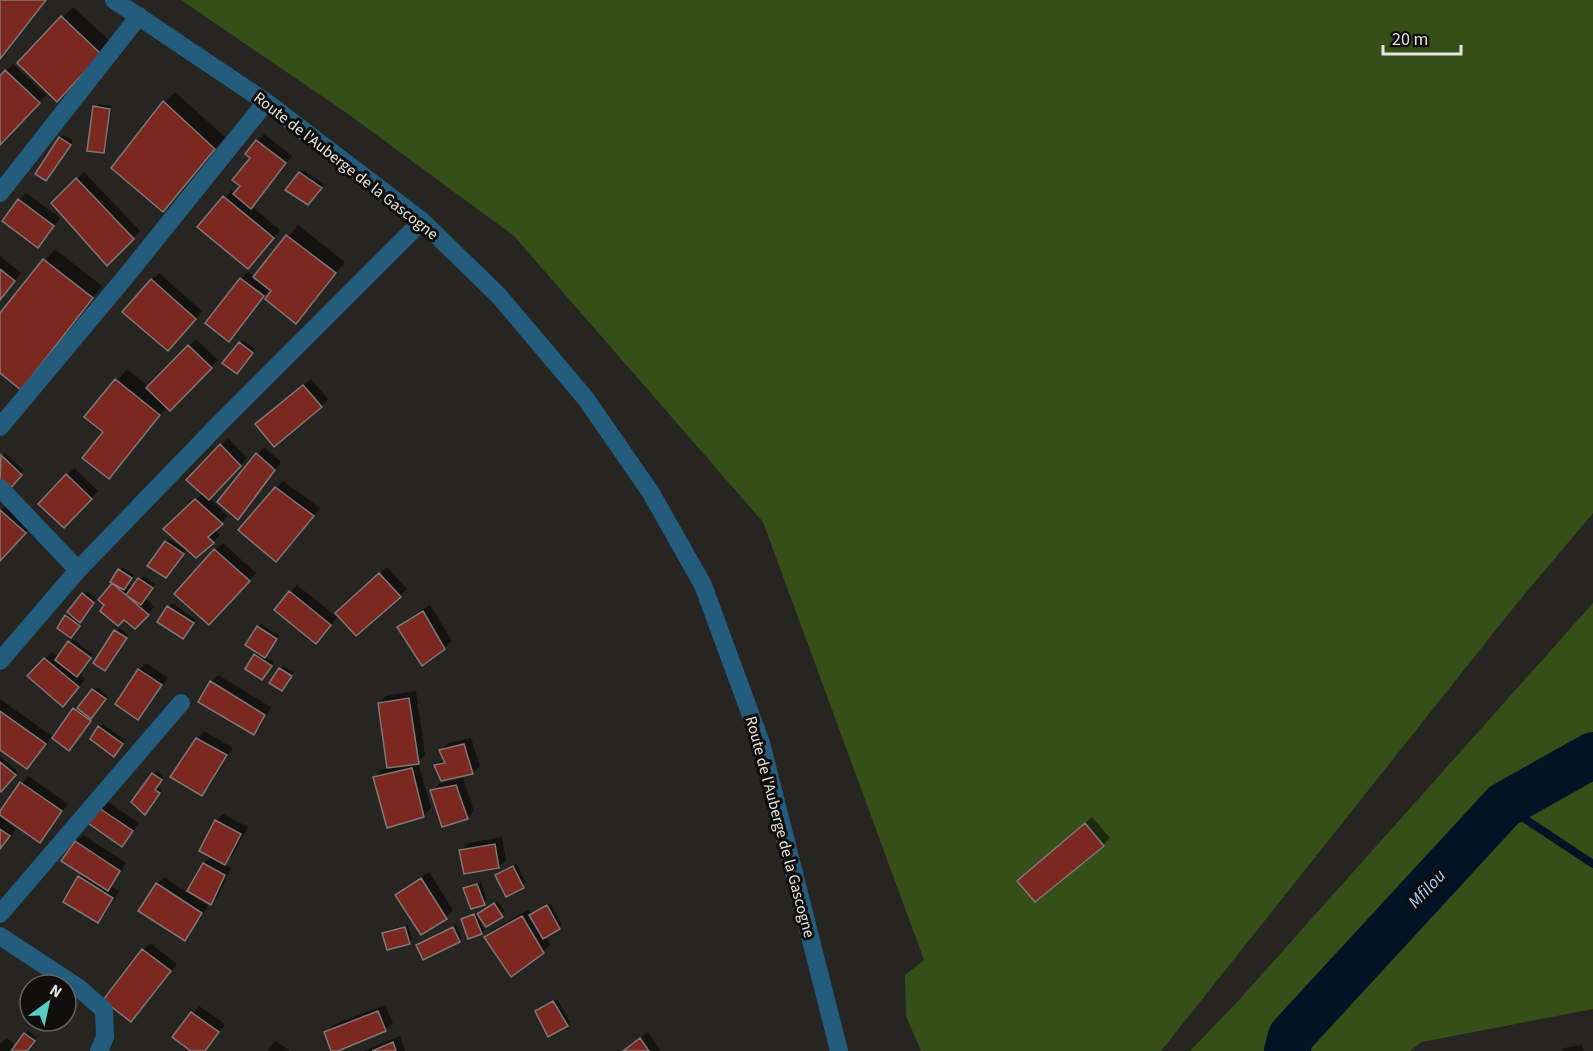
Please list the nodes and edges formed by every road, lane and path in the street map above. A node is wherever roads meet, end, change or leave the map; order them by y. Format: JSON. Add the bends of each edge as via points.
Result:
{"nodes":[{"id":1,"x":114,"y":0,"type":"edge"},
{"id":2,"x":139,"y":16,"type":"junction"},
{"id":3,"x":266,"y":102,"type":"junction"},
{"id":4,"x":0,"y":193,"type":"edge"},
{"id":5,"x":422,"y":221,"type":"junction"},
{"id":6,"x":0,"y":426,"type":"edge"},
{"id":7,"x":0,"y":488,"type":"edge"},
{"id":8,"x":78,"y":570,"type":"junction"},
{"id":9,"x":0,"y":661,"type":"edge"},
{"id":10,"x":181,"y":703,"type":"dead end"},
{"id":11,"x":0,"y":914,"type":"edge"},
{"id":12,"x":0,"y":936,"type":"edge"},
{"id":13,"x":99,"y":1051,"type":"edge"},
{"id":14,"x":839,"y":1051,"type":"edge"}],
"edges":[{"from":1,"to":2,"type":"street","name":"Route de l'Auberge de la Gascogne"},
{"from":2,"to":3,"type":"street","name":"Route de l'Auberge de la Gascogne"},
{"from":2,"to":4,"type":"street"},
{"from":3,"to":5,"type":"street","name":"Route de l'Auberge de la Gascogne"},
{"from":3,"to":6,"type":"street"},
{"from":5,"to":8,"type":"street"},
{"from":5,"to":14,"type":"street","name":"Route de l'Auberge de la Gascogne","via":[[499,296],[586,399],[651,493],[703,585],[761,743]]},
{"from":7,"to":8,"type":"street"},
{"from":8,"to":9,"type":"street"},
{"from":10,"to":11,"type":"street"},
{"from":12,"to":13,"type":"street","via":[[79,987],[104,1010],[105,1037]]}]}
